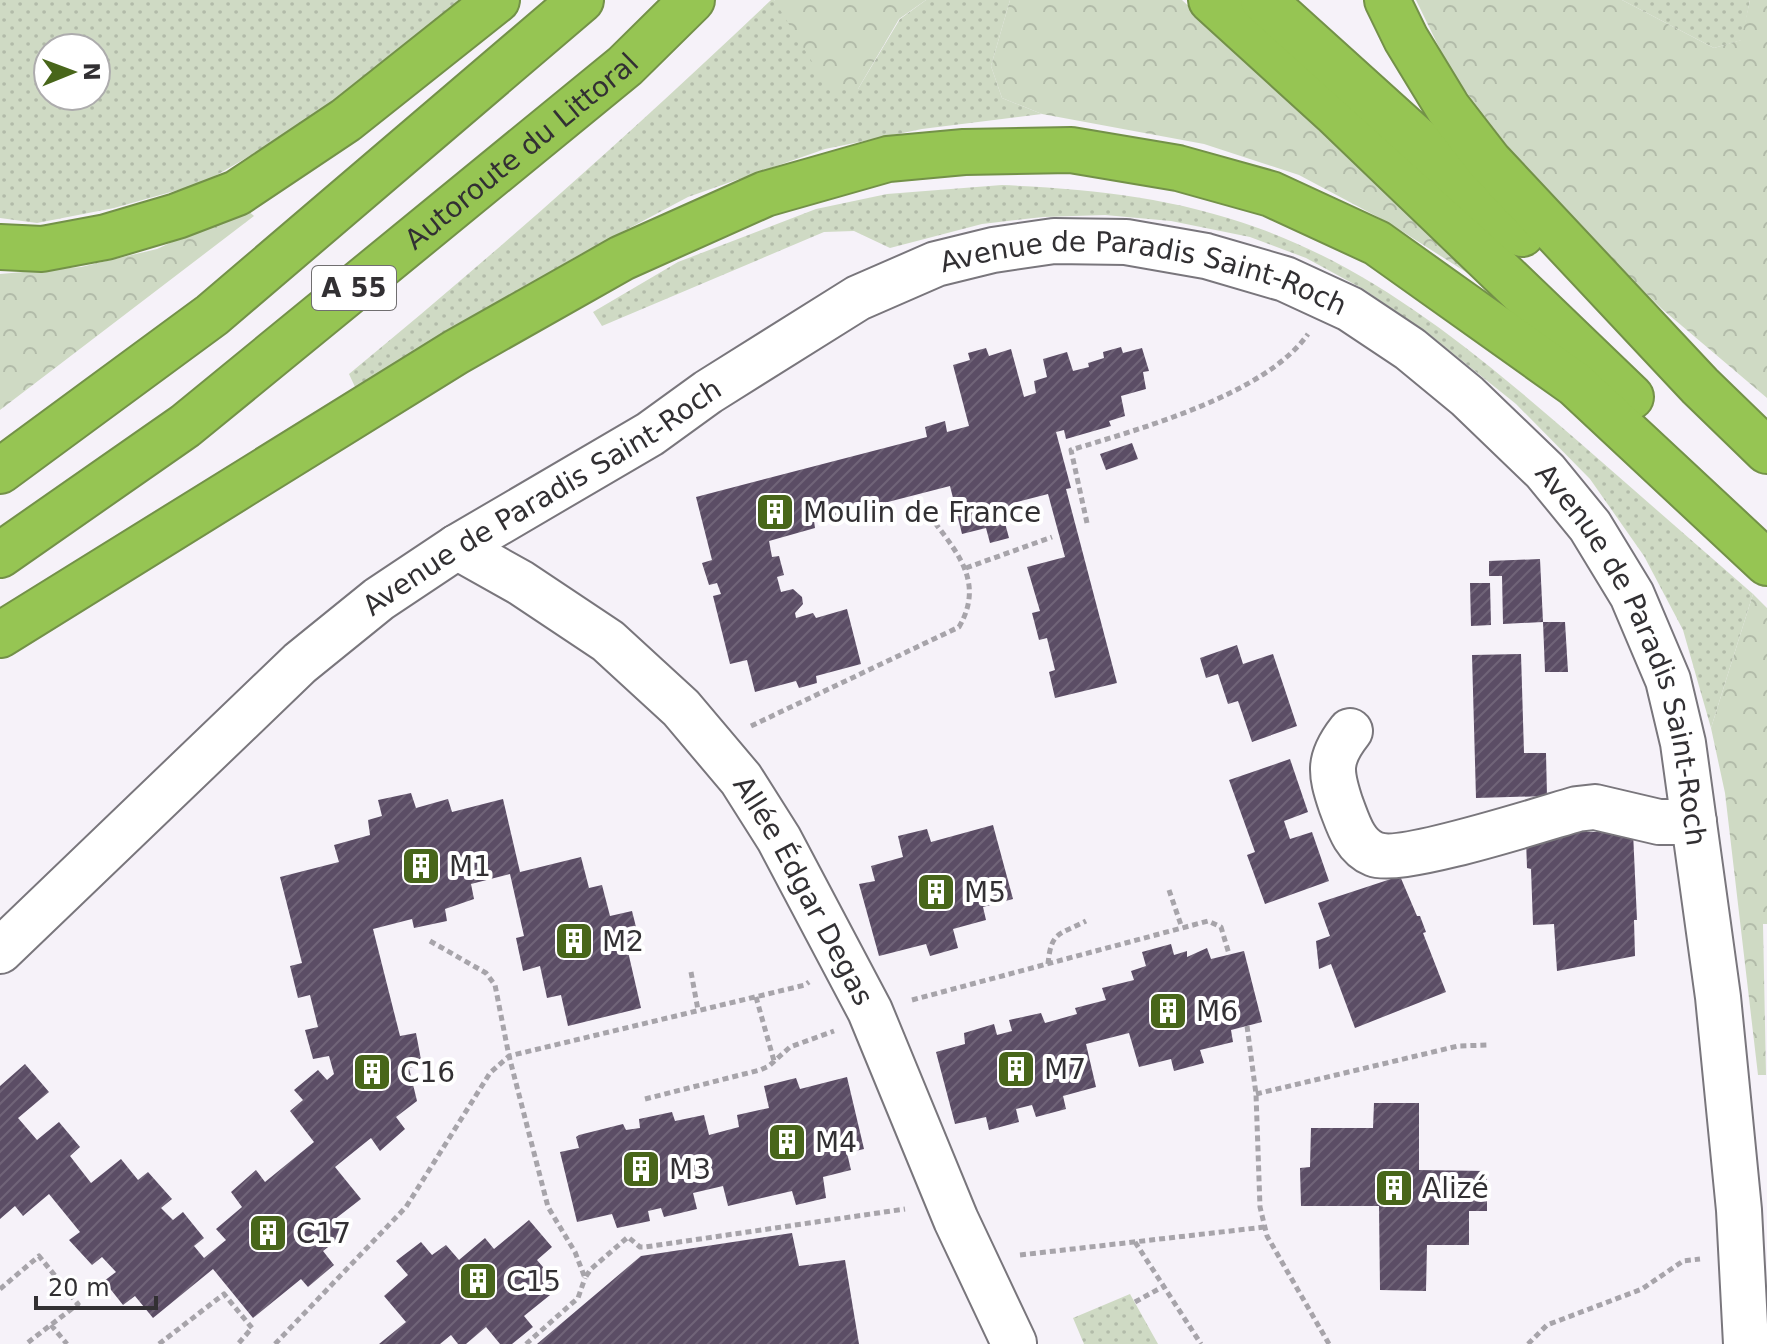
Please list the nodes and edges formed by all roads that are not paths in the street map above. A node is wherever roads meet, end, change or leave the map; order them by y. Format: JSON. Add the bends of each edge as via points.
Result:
{"nodes":[{"id":1,"x":497,"y":0,"type":"edge"},
{"id":2,"x":581,"y":0,"type":"edge"},
{"id":3,"x":692,"y":0,"type":"edge"},
{"id":4,"x":1211,"y":0,"type":"edge"},
{"id":5,"x":1263,"y":0,"type":"edge"},
{"id":6,"x":1387,"y":0,"type":"edge"},
{"id":7,"x":0,"y":247,"type":"edge"},
{"id":8,"x":1700,"y":386,"type":"junction"},
{"id":9,"x":1760,"y":445,"type":"edge"},
{"id":10,"x":0,"y":471,"type":"edge"},
{"id":11,"x":457,"y":547,"type":"junction"},
{"id":12,"x":0,"y":555,"type":"edge"},
{"id":13,"x":1764,"y":560,"type":"edge"},
{"id":14,"x":0,"y":635,"type":"edge"},
{"id":15,"x":1350,"y":731,"type":"dead end"},
{"id":16,"x":1694,"y":822,"type":"junction"},
{"id":17,"x":0,"y":951,"type":"edge"},
{"id":18,"x":1014,"y":1343,"type":"edge"},
{"id":19,"x":1746,"y":1344,"type":"edge"}],
"edges":[{"from":1,"to":7,"type":"highway","via":[[346,120],[237,193],[106,237],[42,249]]},
{"from":2,"to":10,"type":"highway","number":"A 55","via":[[212,315]]},
{"from":3,"to":12,"type":"highway","name":"Autoroute du Littoral","number":"A 55","via":[[625,66],[185,426]]},
{"from":4,"to":13,"type":"highway","via":[[1689,453]]},
{"from":5,"to":8,"type":"highway","via":[[1607,311]]},
{"from":6,"to":8,"type":"highway","via":[[1448,108],[1489,161]]},
{"from":8,"to":9,"type":"highway"},
{"from":11,"to":16,"type":"street","name":"Avenue de Paradis Saint-Roch","via":[[650,434],[858,298],[936,264],[1054,241],[1126,242],[1206,256],[1285,279],[1350,309],[1467,396],[1545,471],[1590,526],[1632,595],[1668,680]]},
{"from":11,"to":17,"type":"street","name":"Avenue de Paradis Saint-Roch","via":[[379,599],[300,663]]},
{"from":11,"to":18,"type":"street","name":"Allée Édgar Degas","via":[[608,641],[681,708],[741,779],[779,839],[870,1011]]},
{"from":13,"to":14,"type":"highway","via":[[1575,384],[1377,243],[1271,194],[1178,168],[1071,150],[964,152],[888,159],[765,194],[622,258],[456,352]]},
{"from":15,"to":16,"type":"street","via":[[1337,747],[1333,782],[1349,829],[1375,855],[1409,855],[1586,808],[1659,822]]},
{"from":16,"to":19,"type":"street","name":"Avenue de Paradis Saint-Roch","via":[[1714,961]]}]}
